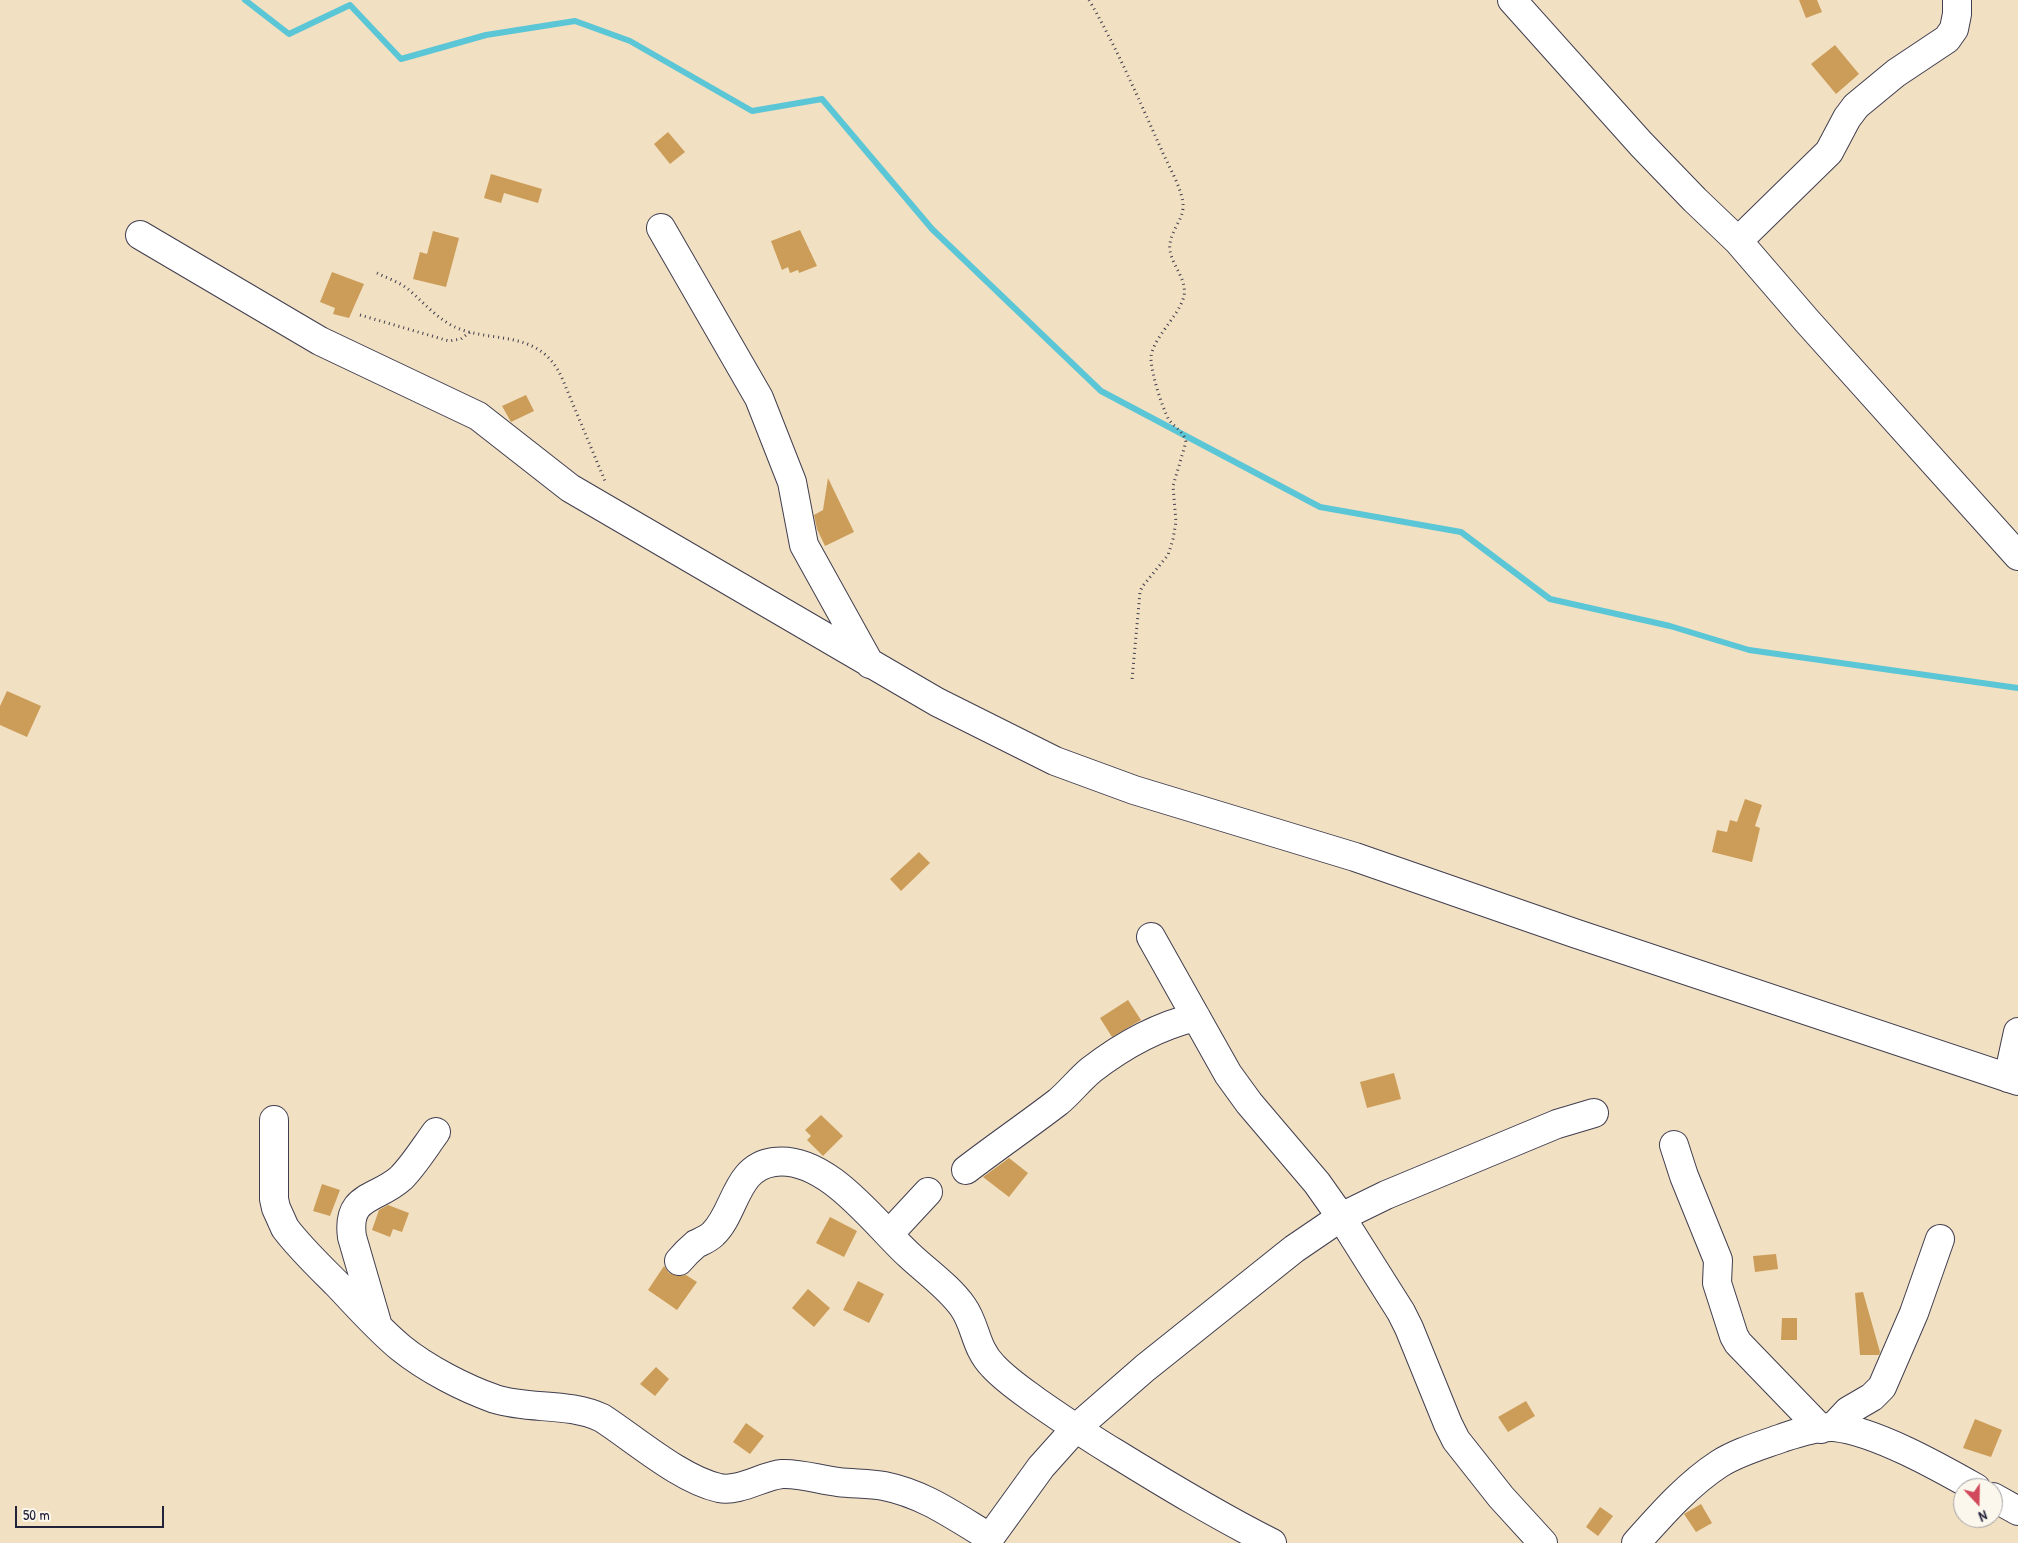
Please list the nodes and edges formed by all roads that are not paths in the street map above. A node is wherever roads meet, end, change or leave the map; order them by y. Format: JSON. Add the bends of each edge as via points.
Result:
{"nodes":[{"id":1,"x":1512,"y":0,"type":"edge"},
{"id":2,"x":1958,"y":0,"type":"edge"},
{"id":3,"x":660,"y":228,"type":"dead end"},
{"id":4,"x":140,"y":235,"type":"dead end"},
{"id":5,"x":1738,"y":240,"type":"junction"},
{"id":6,"x":2018,"y":556,"type":"edge"},
{"id":7,"x":870,"y":664,"type":"junction"},
{"id":8,"x":1151,"y":937,"type":"dead end"},
{"id":9,"x":1196,"y":1017,"type":"junction"},
{"id":10,"x":2018,"y":1032,"type":"edge"},
{"id":11,"x":2013,"y":1079,"type":"edge"},
{"id":12,"x":1594,"y":1113,"type":"dead end"},
{"id":13,"x":274,"y":1120,"type":"dead end"},
{"id":14,"x":436,"y":1132,"type":"dead end"},
{"id":15,"x":1674,"y":1145,"type":"dead end"},
{"id":16,"x":966,"y":1170,"type":"dead end"},
{"id":17,"x":928,"y":1192,"type":"dead end"},
{"id":18,"x":1341,"y":1217,"type":"junction"},
{"id":19,"x":889,"y":1234,"type":"junction"},
{"id":20,"x":1940,"y":1239,"type":"dead end"},
{"id":21,"x":679,"y":1261,"type":"dead end"},
{"id":22,"x":378,"y":1327,"type":"junction"},
{"id":23,"x":1827,"y":1428,"type":"junction"},
{"id":24,"x":1075,"y":1429,"type":"junction"},
{"id":25,"x":1957,"y":1478,"type":"edge"},
{"id":26,"x":2003,"y":1503,"type":"edge"},
{"id":27,"x":2018,"y":1511,"type":"edge"},
{"id":28,"x":987,"y":1540,"type":"edge"},
{"id":29,"x":1272,"y":1543,"type":"edge"},
{"id":30,"x":1542,"y":1543,"type":"edge"},
{"id":31,"x":1636,"y":1543,"type":"edge"}],
"edges":[{"from":1,"to":5,"type":"street","via":[[1641,144]]},
{"from":2,"to":5,"type":"street","via":[[1954,29],[1947,39],[1896,73],[1856,106],[1828,152]]},
{"from":3,"to":7,"type":"street","via":[[759,398],[792,482],[804,545]]},
{"from":4,"to":7,"type":"street","via":[[320,341],[478,416],[570,488]]},
{"from":5,"to":6,"type":"street","via":[[1806,321]]},
{"from":7,"to":11,"type":"street","via":[[937,702],[1055,761],[1134,790],[1355,857],[1584,937]]},
{"from":8,"to":9,"type":"street"},
{"from":9,"to":16,"type":"street","via":[[1142,1037],[1103,1062],[1060,1100]]},
{"from":9,"to":18,"type":"street","via":[[1228,1074],[1308,1171]]},
{"from":10,"to":11,"type":"street"},
{"from":12,"to":18,"type":"street","via":[[1558,1124]]},
{"from":13,"to":22,"type":"street","via":[[274,1199],[280,1218],[293,1238]]},
{"from":14,"to":22,"type":"street","via":[[405,1173],[362,1201],[352,1216],[352,1238]]},
{"from":15,"to":23,"type":"street","via":[[1718,1260],[1717,1283],[1734,1336]]},
{"from":17,"to":19,"type":"street"},
{"from":18,"to":24,"type":"street","via":[[1238,1292]]},
{"from":18,"to":30,"type":"street","via":[[1409,1328],[1456,1440]]},
{"from":19,"to":21,"type":"street","via":[[835,1183],[801,1164],[774,1162],[752,1171],[715,1232],[694,1245]]},
{"from":19,"to":24,"type":"street","via":[[959,1302],[968,1315],[977,1342],[992,1365]]},
{"from":20,"to":23,"type":"street","via":[[1914,1313],[1882,1387]]},
{"from":22,"to":28,"type":"street","via":[[403,1349],[451,1380],[512,1403],[589,1412],[702,1482],[722,1488],[738,1487],[781,1474],[882,1485],[930,1500]]},
{"from":23,"to":25,"type":"street","via":[[1870,1436]]},
{"from":23,"to":31,"type":"street","via":[[1800,1432],[1745,1451],[1720,1464],[1695,1482]]},
{"from":24,"to":28,"type":"street","via":[[1041,1467]]},
{"from":24,"to":29,"type":"street","via":[[1192,1501]]},
{"from":26,"to":27,"type":"street"}]}
